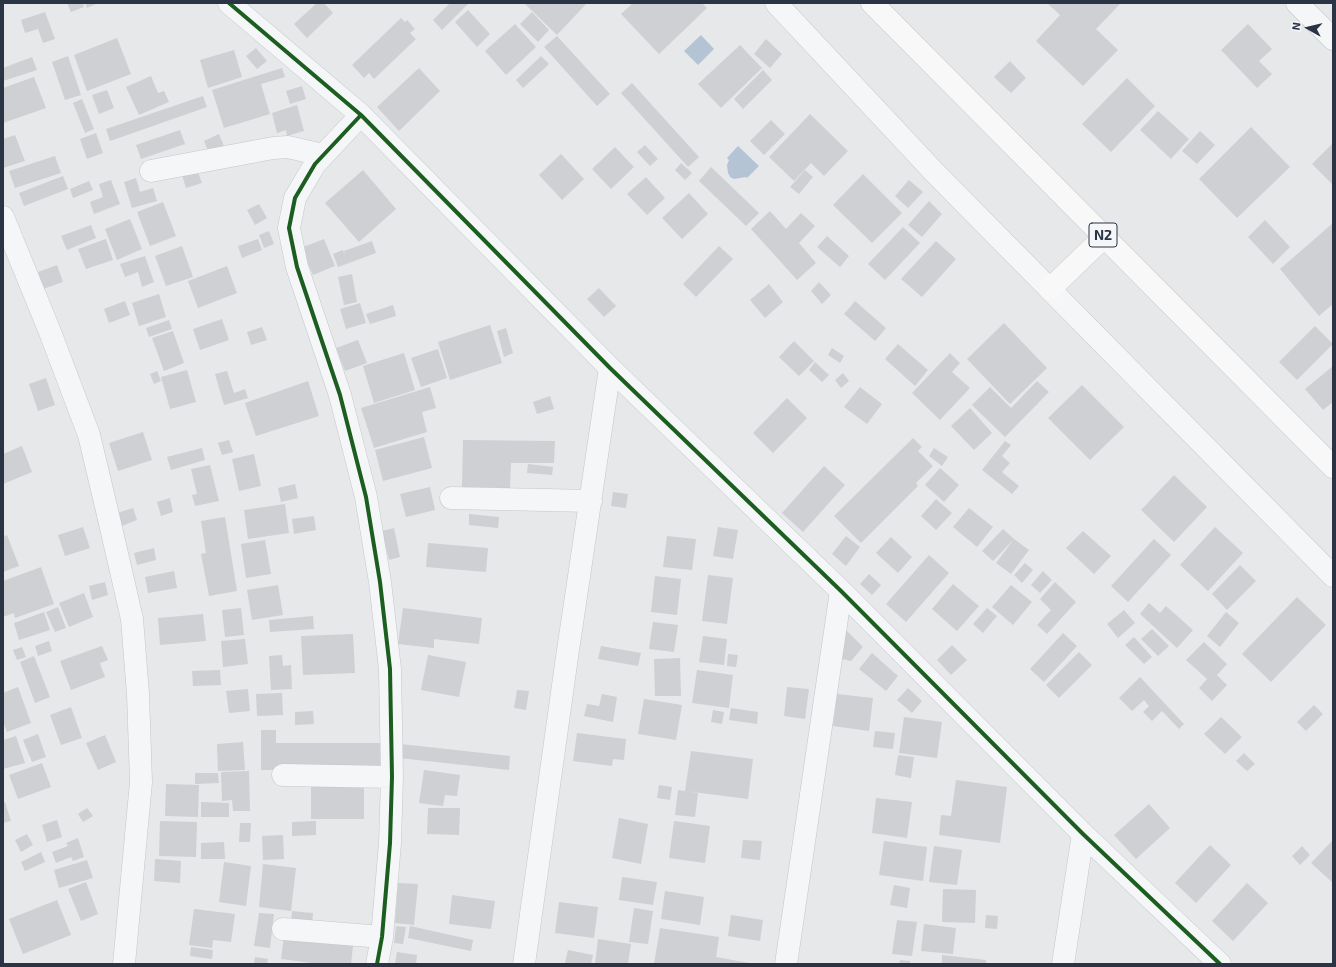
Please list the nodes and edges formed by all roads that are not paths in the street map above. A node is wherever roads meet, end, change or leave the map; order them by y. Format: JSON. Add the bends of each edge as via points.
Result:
{"nodes":[{"id":1,"x":229,"y":3,"type":"edge"},
{"id":2,"x":776,"y":3,"type":"edge"},
{"id":3,"x":872,"y":3,"type":"edge"},
{"id":4,"x":1297,"y":3,"type":"edge"},
{"id":5,"x":1333,"y":39,"type":"edge"},
{"id":6,"x":361,"y":115,"type":"junction"},
{"id":7,"x":323,"y":155,"type":"junction"},
{"id":8,"x":151,"y":171,"type":"dead end"},
{"id":9,"x":3,"y":217,"type":"edge"},
{"id":10,"x":1104,"y":237,"type":"junction"},
{"id":11,"x":1050,"y":289,"type":"junction"},
{"id":12,"x":610,"y":368,"type":"junction"},
{"id":13,"x":1333,"y":467,"type":"edge"},
{"id":14,"x":451,"y":498,"type":"dead end"},
{"id":15,"x":591,"y":501,"type":"junction"},
{"id":16,"x":1333,"y":576,"type":"edge"},
{"id":17,"x":841,"y":592,"type":"junction"},
{"id":18,"x":283,"y":776,"type":"dead end"},
{"id":19,"x":392,"y":777,"type":"junction"},
{"id":20,"x":1083,"y":834,"type":"junction"},
{"id":21,"x":283,"y":929,"type":"dead end"},
{"id":22,"x":382,"y":937,"type":"junction"},
{"id":23,"x":124,"y":964,"type":"edge"},
{"id":24,"x":377,"y":964,"type":"edge"},
{"id":25,"x":524,"y":964,"type":"edge"},
{"id":26,"x":786,"y":964,"type":"edge"},
{"id":27,"x":1063,"y":964,"type":"edge"},
{"id":28,"x":1220,"y":964,"type":"edge"}],
"edges":[{"from":1,"to":6,"type":"street"},
{"from":2,"to":11,"type":"street","via":[[936,174]]},
{"from":3,"to":10,"type":"main road","number":"N2"},
{"from":4,"to":5,"type":"street"},
{"from":6,"to":7,"type":"street"},
{"from":6,"to":12,"type":"street"},
{"from":7,"to":8,"type":"street","via":[[288,147],[273,148]]},
{"from":7,"to":19,"type":"street","via":[[295,198],[289,228],[297,267],[340,395],[366,496],[380,582],[390,669]]},
{"from":9,"to":23,"type":"street","via":[[89,435],[132,619],[141,782]]},
{"from":10,"to":11,"type":"main road"},
{"from":10,"to":13,"type":"main road","number":"N2"},
{"from":11,"to":16,"type":"street"},
{"from":12,"to":15,"type":"street"},
{"from":12,"to":17,"type":"street"},
{"from":14,"to":15,"type":"street"},
{"from":15,"to":25,"type":"street"},
{"from":17,"to":20,"type":"street"},
{"from":17,"to":26,"type":"street"},
{"from":18,"to":19,"type":"street"},
{"from":19,"to":22,"type":"street","via":[[390,843]]},
{"from":20,"to":27,"type":"street"},
{"from":20,"to":28,"type":"street"},
{"from":21,"to":22,"type":"street"},
{"from":22,"to":24,"type":"street"}]}
